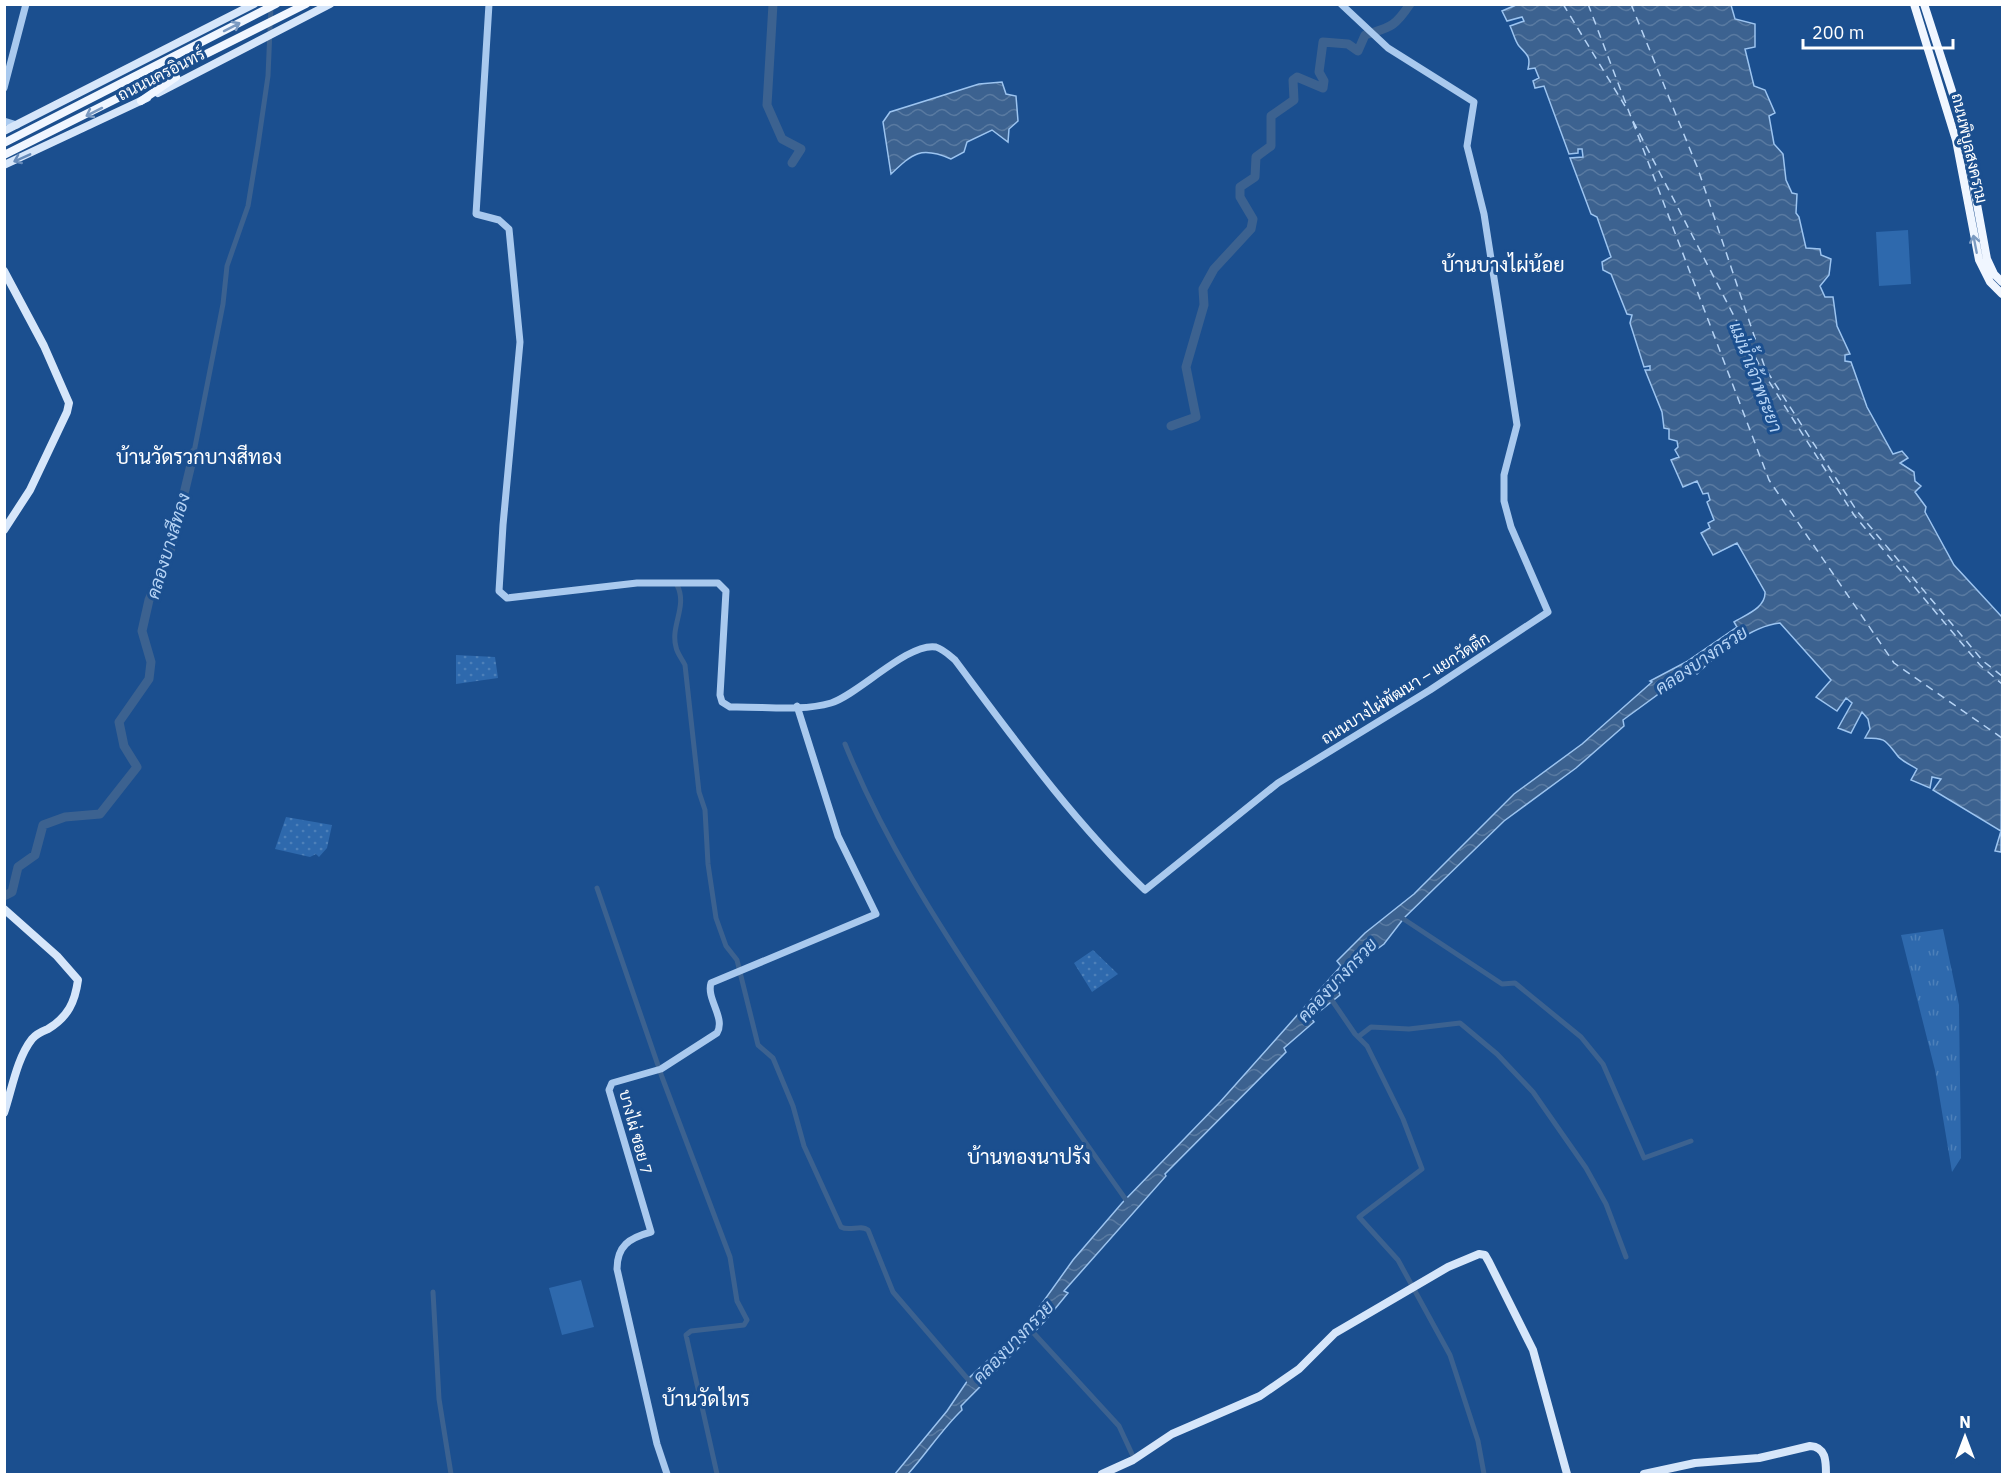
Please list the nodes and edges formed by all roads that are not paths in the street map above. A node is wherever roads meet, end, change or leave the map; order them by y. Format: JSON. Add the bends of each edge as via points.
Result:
{"nodes":[{"id":1,"x":26,"y":4,"type":"edge"},
{"id":2,"x":254,"y":4,"type":"edge"},
{"id":3,"x":276,"y":4,"type":"edge"},
{"id":4,"x":306,"y":4,"type":"edge"},
{"id":5,"x":330,"y":4,"type":"edge"},
{"id":6,"x":489,"y":4,"type":"edge"},
{"id":7,"x":1341,"y":4,"type":"edge"},
{"id":8,"x":1914,"y":4,"type":"edge"},
{"id":9,"x":1924,"y":4,"type":"edge"},
{"id":10,"x":201,"y":59,"type":"junction"},
{"id":11,"x":4,"y":88,"type":"edge"},
{"id":12,"x":141,"y":101,"type":"junction"},
{"id":13,"x":4,"y":121,"type":"edge"},
{"id":14,"x":17,"y":125,"type":"junction"},
{"id":15,"x":4,"y":131,"type":"edge"},
{"id":16,"x":4,"y":143,"type":"edge"},
{"id":17,"x":4,"y":155,"type":"edge"},
{"id":18,"x":4,"y":165,"type":"edge"},
{"id":19,"x":4,"y":271,"type":"edge"},
{"id":20,"x":2002,"y":282,"type":"edge"},
{"id":21,"x":2002,"y":294,"type":"edge"},
{"id":22,"x":4,"y":530,"type":"edge"},
{"id":23,"x":797,"y":706,"type":"junction"},
{"id":24,"x":4,"y":909,"type":"edge"},
{"id":25,"x":4,"y":1113,"type":"edge"},
{"id":26,"x":667,"y":1474,"type":"edge"},
{"id":27,"x":1102,"y":1474,"type":"edge"},
{"id":28,"x":1567,"y":1474,"type":"edge"},
{"id":29,"x":1644,"y":1474,"type":"edge"},
{"id":30,"x":1826,"y":1474,"type":"edge"}],
"edges":[{"from":1,"to":11,"type":"street"},
{"from":2,"to":14,"type":"main road","name":"ถนนนครอินทร์"},
{"from":16,"to":3,"type":"main road","name":"ถนนนครอินทร์","one_way":true},
{"from":4,"to":10,"type":"main road","name":"ถนนนครอินทร์"},
{"from":5,"to":12,"type":"main road","name":"ถนนนครอินทร์"},
{"from":6,"to":23,"type":"street","via":[[482,152],[475,205],[476,214],[499,220],[509,229],[520,342],[499,584],[502,595],[532,596],[637,583],[718,583],[726,591],[722,702],[730,707]]},
{"from":7,"to":23,"type":"street","name":"ถนนบางไผ่พัฒนา – แยกวัดตึก","via":[[1376,38],[1474,102],[1467,146],[1484,214],[1517,425],[1504,475],[1504,501],[1548,612],[1455,675],[1278,783],[1145,890],[1110,857],[1053,790],[944,651],[925,648],[897,661],[834,702]]},
{"from":21,"to":8,"type":"main road","name":"ถนนพิบูลสงคราม","one_way":true,"via":[[1978,260],[1956,140]]},
{"from":9,"to":20,"type":"main road","name":"ถนนพิบูลสงคราม","via":[[1962,122],[1987,259]]},
{"from":10,"to":12,"type":"main road"},
{"from":10,"to":17,"type":"main road","name":"ถนนนครอินทร์","one_way":true},
{"from":12,"to":18,"type":"main road","name":"ถนนนครอินทร์","one_way":true},
{"from":13,"to":14,"type":"street"},
{"from":14,"to":15,"type":"main road","name":"ถนนนครอินทร์"},
{"from":19,"to":22,"type":"main road","via":[[69,403],[40,470]]},
{"from":23,"to":26,"type":"street","name":"บางไผ่ ซอย 7","via":[[838,836],[876,914],[716,980],[709,987],[719,1030],[659,1070],[612,1083],[609,1090],[651,1232],[623,1245],[617,1269]]},
{"from":24,"to":25,"type":"main road","via":[[78,980],[68,1012],[30,1043]]},
{"from":27,"to":28,"type":"main road","via":[[1133,1460],[1172,1434],[1260,1396],[1299,1370],[1335,1333],[1465,1258],[1485,1255],[1529,1339]]},
{"from":29,"to":30,"type":"main road","via":[[1695,1463],[1759,1458],[1810,1446],[1819,1447],[1824,1453]]}]}
